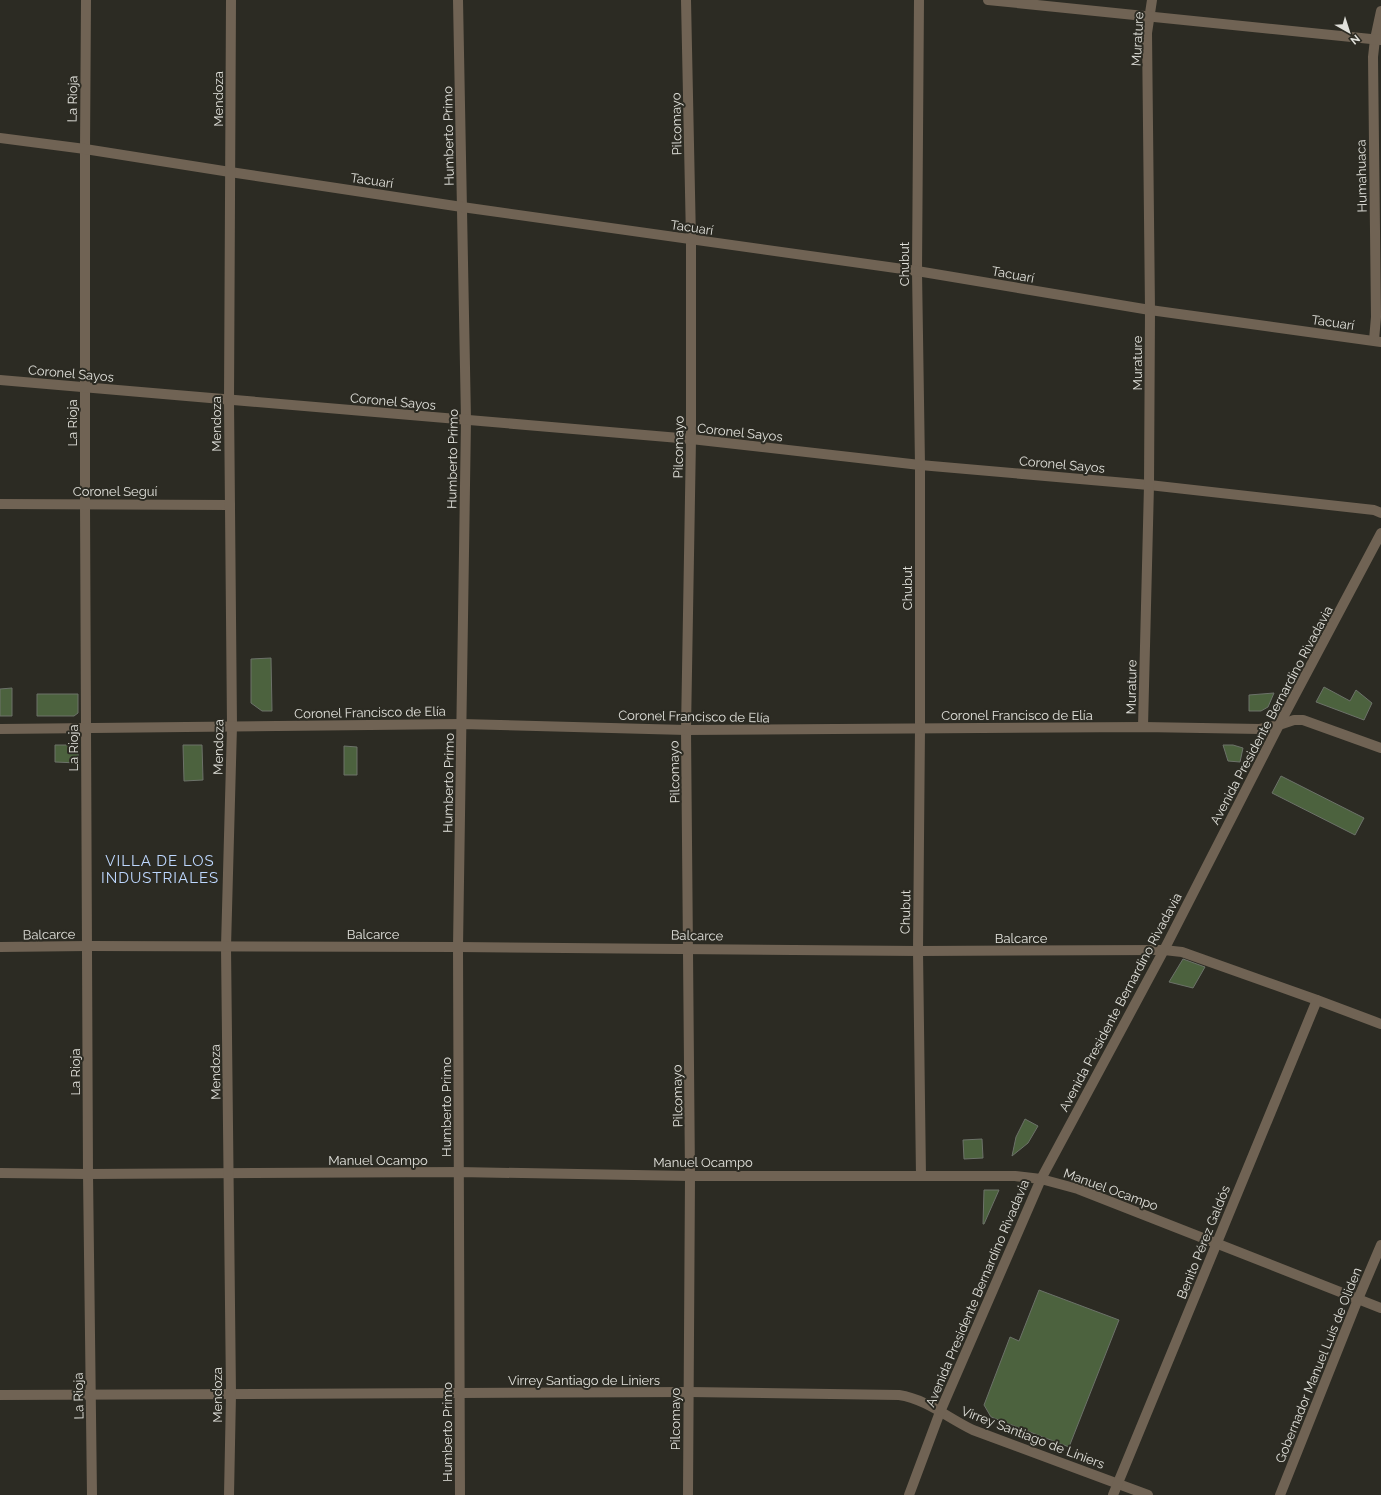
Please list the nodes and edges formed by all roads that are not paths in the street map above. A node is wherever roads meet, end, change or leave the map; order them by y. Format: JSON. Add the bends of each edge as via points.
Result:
{"nodes":[{"id":1,"x":86,"y":0,"type":"edge"},
{"id":2,"x":231,"y":0,"type":"edge"},
{"id":3,"x":458,"y":0,"type":"edge"},
{"id":4,"x":686,"y":0,"type":"edge"},
{"id":5,"x":919,"y":0,"type":"edge"},
{"id":6,"x":988,"y":0,"type":"edge"},
{"id":7,"x":1152,"y":0,"type":"edge"},
{"id":8,"x":1381,"y":11,"type":"edge"},
{"id":9,"x":1149,"y":16,"type":"junction"},
{"id":10,"x":1378,"y":39,"type":"edge"},
{"id":11,"x":0,"y":138,"type":"edge"},
{"id":12,"x":85,"y":149,"type":"junction"},
{"id":13,"x":230,"y":172,"type":"junction"},
{"id":14,"x":462,"y":207,"type":"junction"},
{"id":15,"x":691,"y":240,"type":"junction"},
{"id":16,"x":917,"y":271,"type":"junction"},
{"id":17,"x":1150,"y":310,"type":"junction"},
{"id":18,"x":1378,"y":341,"type":"edge"},
{"id":19,"x":0,"y":380,"type":"edge"},
{"id":20,"x":85,"y":387,"type":"junction"},
{"id":21,"x":229,"y":400,"type":"junction"},
{"id":22,"x":466,"y":420,"type":"junction"},
{"id":23,"x":692,"y":439,"type":"junction"},
{"id":24,"x":920,"y":465,"type":"junction"},
{"id":25,"x":1150,"y":485,"type":"junction"},
{"id":26,"x":0,"y":504,"type":"edge"},
{"id":27,"x":85,"y":504,"type":"junction"},
{"id":28,"x":230,"y":504,"type":"junction"},
{"id":29,"x":1381,"y":513,"type":"edge"},
{"id":30,"x":1381,"y":533,"type":"edge"},
{"id":31,"x":462,"y":724,"type":"junction"},
{"id":32,"x":1279,"y":725,"type":"junction"},
{"id":33,"x":232,"y":726,"type":"junction"},
{"id":34,"x":1143,"y":727,"type":"junction"},
{"id":35,"x":920,"y":728,"type":"junction"},
{"id":36,"x":0,"y":729,"type":"edge"},
{"id":37,"x":86,"y":729,"type":"junction"},
{"id":38,"x":686,"y":730,"type":"junction"},
{"id":39,"x":1381,"y":748,"type":"edge"},
{"id":40,"x":88,"y":946,"type":"junction"},
{"id":41,"x":0,"y":947,"type":"edge"},
{"id":42,"x":226,"y":947,"type":"junction"},
{"id":43,"x":458,"y":947,"type":"junction"},
{"id":44,"x":688,"y":948,"type":"junction"},
{"id":45,"x":1164,"y":950,"type":"junction"},
{"id":46,"x":918,"y":951,"type":"junction"},
{"id":47,"x":1317,"y":1000,"type":"junction"},
{"id":48,"x":1381,"y":1024,"type":"edge"},
{"id":49,"x":459,"y":1172,"type":"junction"},
{"id":50,"x":0,"y":1173,"type":"edge"},
{"id":51,"x":88,"y":1174,"type":"junction"},
{"id":52,"x":228,"y":1174,"type":"junction"},
{"id":53,"x":690,"y":1176,"type":"junction"},
{"id":54,"x":921,"y":1176,"type":"junction"},
{"id":55,"x":1041,"y":1179,"type":"junction"},
{"id":56,"x":1216,"y":1243,"type":"junction"},
{"id":57,"x":1381,"y":1245,"type":"edge"},
{"id":58,"x":1358,"y":1299,"type":"junction"},
{"id":59,"x":1381,"y":1308,"type":"edge"},
{"id":60,"x":688,"y":1392,"type":"junction"},
{"id":61,"x":91,"y":1394,"type":"junction"},
{"id":62,"x":231,"y":1394,"type":"junction"},
{"id":63,"x":460,"y":1394,"type":"junction"},
{"id":64,"x":0,"y":1395,"type":"edge"},
{"id":65,"x":940,"y":1412,"type":"junction"},
{"id":66,"x":1117,"y":1483,"type":"junction"},
{"id":67,"x":92,"y":1495,"type":"edge"},
{"id":68,"x":229,"y":1495,"type":"edge"},
{"id":69,"x":460,"y":1495,"type":"edge"},
{"id":70,"x":688,"y":1495,"type":"edge"},
{"id":71,"x":909,"y":1495,"type":"edge"},
{"id":72,"x":1113,"y":1495,"type":"edge"},
{"id":73,"x":1148,"y":1495,"type":"edge"},
{"id":74,"x":1280,"y":1495,"type":"edge"}],
"edges":[{"from":1,"to":12,"type":"street","name":"La Rioja"},
{"from":2,"to":13,"type":"street","name":"Mendoza"},
{"from":3,"to":14,"type":"street","name":"Humberto Primo"},
{"from":4,"to":15,"type":"street","name":"Pilcomayo"},
{"from":5,"to":16,"type":"street","name":"Chubut"},
{"from":6,"to":9,"type":"street"},
{"from":7,"to":9,"type":"street","name":"Murature"},
{"from":8,"to":10,"type":"street","name":"Humahuaca"},
{"from":9,"to":10,"type":"street"},
{"from":9,"to":17,"type":"street","name":"Murature"},
{"from":10,"to":18,"type":"street","name":"Humahuaca","via":[[1373,57]]},
{"from":11,"to":12,"type":"street","name":"Tacuarí"},
{"from":12,"to":13,"type":"street","name":"Tacuarí"},
{"from":12,"to":20,"type":"street","name":"La Rioja"},
{"from":13,"to":14,"type":"street","name":"Tacuarí"},
{"from":13,"to":21,"type":"street","name":"Mendoza"},
{"from":14,"to":15,"type":"street","name":"Tacuarí"},
{"from":14,"to":22,"type":"street","name":"Humberto Primo"},
{"from":15,"to":16,"type":"street","name":"Tacuarí"},
{"from":15,"to":23,"type":"street","name":"Pilcomayo"},
{"from":16,"to":17,"type":"street","name":"Tacuarí"},
{"from":16,"to":24,"type":"street","name":"Chubut"},
{"from":17,"to":18,"type":"street","name":"Tacuarí"},
{"from":17,"to":25,"type":"street","name":"Murature"},
{"from":19,"to":20,"type":"street","name":"Coronel Sayos"},
{"from":20,"to":21,"type":"street","name":"Coronel Sayos"},
{"from":20,"to":27,"type":"street","name":"La Rioja"},
{"from":21,"to":22,"type":"street","name":"Coronel Sayos"},
{"from":21,"to":28,"type":"street","name":"Mendoza"},
{"from":22,"to":23,"type":"street","name":"Coronel Sayos"},
{"from":22,"to":31,"type":"street","name":"Humberto Primo"},
{"from":23,"to":24,"type":"street","name":"Coronel Sayos"},
{"from":23,"to":38,"type":"street","name":"Pilcomayo"},
{"from":24,"to":25,"type":"street","name":"Coronel Sayos"},
{"from":24,"to":35,"type":"street","name":"Chubut"},
{"from":25,"to":29,"type":"street","name":"Coronel Sayos","via":[[1374,510]]},
{"from":25,"to":34,"type":"street","name":"Murature"},
{"from":26,"to":27,"type":"street","name":"Coronel Seguí"},
{"from":27,"to":28,"type":"street","name":"Coronel Seguí"},
{"from":27,"to":37,"type":"street","name":"La Rioja"},
{"from":28,"to":33,"type":"street","name":"Mendoza"},
{"from":30,"to":32,"type":"street","name":"Avenida Presidente Bernardino Rivadavia"},
{"from":31,"to":33,"type":"street","name":"Coronel Francisco de Elía"},
{"from":31,"to":38,"type":"street","name":"Coronel Francisco de Elía"},
{"from":31,"to":43,"type":"street","name":"Humberto Primo"},
{"from":32,"to":34,"type":"street","name":"Coronel Francisco de Elía","via":[[1260,730]]},
{"from":32,"to":39,"type":"street","name":"Coronel Francisco de Elía","via":[[1303,720]]},
{"from":32,"to":45,"type":"street","name":"Avenida Presidente Bernardino Rivadavia"},
{"from":33,"to":37,"type":"street","name":"Coronel Francisco de Elía"},
{"from":33,"to":42,"type":"street","name":"Mendoza"},
{"from":34,"to":35,"type":"street","name":"Coronel Francisco de Elía"},
{"from":35,"to":38,"type":"street","name":"Coronel Francisco de Elía"},
{"from":35,"to":46,"type":"street","name":"Chubut"},
{"from":36,"to":37,"type":"street","name":"Coronel Francisco de Elía"},
{"from":37,"to":40,"type":"street","name":"La Rioja"},
{"from":38,"to":44,"type":"street","name":"Pilcomayo"},
{"from":40,"to":41,"type":"street","name":"Balcarce"},
{"from":40,"to":42,"type":"street","name":"Balcarce"},
{"from":40,"to":51,"type":"street","name":"La Rioja"},
{"from":42,"to":43,"type":"street","name":"Balcarce"},
{"from":42,"to":52,"type":"street","name":"Mendoza"},
{"from":43,"to":44,"type":"street","name":"Balcarce"},
{"from":43,"to":49,"type":"street","name":"Humberto Primo"},
{"from":44,"to":46,"type":"street","name":"Balcarce"},
{"from":44,"to":53,"type":"street","name":"Pilcomayo"},
{"from":45,"to":46,"type":"street","name":"Balcarce"},
{"from":45,"to":47,"type":"street","name":"Balcarce","via":[[1182,952]]},
{"from":45,"to":55,"type":"street","name":"Avenida Presidente Bernardino Rivadavia"},
{"from":46,"to":54,"type":"street","name":"Chubut"},
{"from":47,"to":48,"type":"street","name":"Balcarce"},
{"from":47,"to":56,"type":"street","name":"Benito Pérez Galdós"},
{"from":49,"to":52,"type":"street","name":"Manuel Ocampo"},
{"from":49,"to":53,"type":"street","name":"Manuel Ocampo"},
{"from":49,"to":63,"type":"street","name":"Humberto Primo"},
{"from":50,"to":51,"type":"street","name":"Manuel Ocampo"},
{"from":51,"to":52,"type":"street","name":"Manuel Ocampo"},
{"from":51,"to":61,"type":"street","name":"La Rioja"},
{"from":52,"to":62,"type":"street","name":"Mendoza"},
{"from":53,"to":54,"type":"street","name":"Manuel Ocampo"},
{"from":53,"to":60,"type":"street","name":"Pilcomayo"},
{"from":54,"to":55,"type":"street","name":"Manuel Ocampo","via":[[1015,1176]]},
{"from":55,"to":56,"type":"street","name":"Manuel Ocampo","via":[[1078,1188]]},
{"from":55,"to":65,"type":"street","name":"Avenida Presidente Bernardino Rivadavia"},
{"from":56,"to":58,"type":"street","name":"Manuel Ocampo"},
{"from":56,"to":66,"type":"street","name":"Benito Pérez Galdós"},
{"from":57,"to":58,"type":"street","name":"Gobernador Manuel Luis de Oliden"},
{"from":58,"to":59,"type":"street","name":"Manuel Ocampo"},
{"from":58,"to":74,"type":"street","name":"Gobernador Manuel Luis de Oliden"},
{"from":60,"to":63,"type":"street","name":"Virrey Santiago de Liniers"},
{"from":60,"to":65,"type":"street","name":"Virrey Santiago de Liniers","via":[[899,1395],[924,1402]]},
{"from":60,"to":70,"type":"street","name":"Pilcomayo"},
{"from":61,"to":62,"type":"street","name":"Virrey Santiago de Liniers"},
{"from":61,"to":64,"type":"street","name":"Virrey Santiago de Liniers"},
{"from":61,"to":67,"type":"street","name":"La Rioja"},
{"from":62,"to":63,"type":"street","name":"Virrey Santiago de Liniers"},
{"from":62,"to":68,"type":"street","name":"Mendoza"},
{"from":63,"to":69,"type":"street","name":"Humberto Primo"},
{"from":65,"to":66,"type":"street","name":"Virrey Santiago de Liniers","via":[[973,1430]]},
{"from":65,"to":71,"type":"street","name":"Avenida Presidente Bernardino Rivadavia"},
{"from":66,"to":72,"type":"street","name":"Benito Pérez Galdós"},
{"from":66,"to":73,"type":"street","name":"Virrey Santiago de Liniers"}]}
